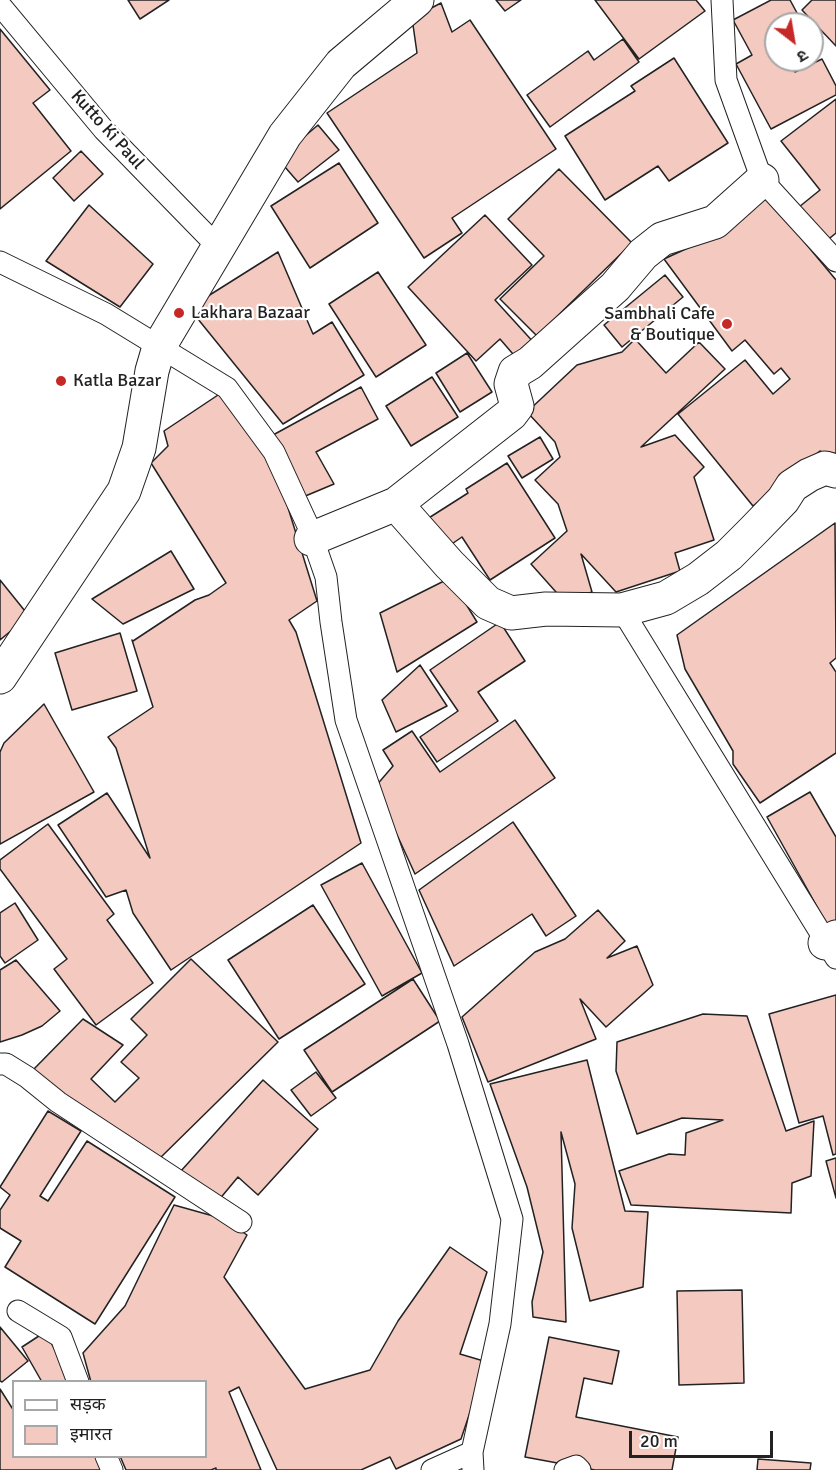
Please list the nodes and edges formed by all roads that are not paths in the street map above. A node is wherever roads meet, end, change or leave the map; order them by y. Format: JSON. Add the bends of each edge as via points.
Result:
{"nodes":[{"id":1,"x":417,"y":0,"type":"edge"},
{"id":2,"x":722,"y":0,"type":"edge"},
{"id":3,"x":0,"y":5,"type":"edge"},
{"id":4,"x":762,"y":180,"type":"junction"},
{"id":5,"x":219,"y":248,"type":"junction"},
{"id":6,"x":836,"y":261,"type":"edge"},
{"id":7,"x":0,"y":262,"type":"edge"},
{"id":8,"x":159,"y":347,"type":"junction"},
{"id":9,"x":836,"y":471,"type":"edge"},
{"id":10,"x":396,"y":504,"type":"junction"},
{"id":11,"x":311,"y":539,"type":"junction"},
{"id":12,"x":622,"y":610,"type":"junction"},
{"id":13,"x":0,"y":677,"type":"edge"},
{"id":14,"x":832,"y":946,"type":"edge"},
{"id":15,"x":0,"y":1064,"type":"edge"},
{"id":16,"x":240,"y":1222,"type":"dead end"},
{"id":17,"x":18,"y":1311,"type":"dead end"},
{"id":18,"x":77,"y":1380,"type":"edge"},
{"id":19,"x":472,"y":1461,"type":"edge"},
{"id":20,"x":432,"y":1470,"type":"edge"},
{"id":21,"x":565,"y":1470,"type":"edge"},
{"id":22,"x":580,"y":1470,"type":"edge"}],
"edges":[{"from":1,"to":5,"type":"street","via":[[341,64],[285,135]]},
{"from":2,"to":4,"type":"lane","via":[[726,80]]},
{"from":3,"to":5,"type":"lane","name":"Kutto Ki Paul","via":[[104,130]]},
{"from":4,"to":6,"type":"lane"},
{"from":4,"to":10,"type":"street","via":[[715,222],[662,239],[643,254],[615,287],[515,372],[511,384],[515,410]]},
{"from":5,"to":8,"type":"street"},
{"from":7,"to":8,"type":"lane","via":[[106,314]]},
{"from":8,"to":11,"type":"lane","via":[[226,388],[274,452]]},
{"from":8,"to":13,"type":"street","via":[[139,448],[124,491]]},
{"from":9,"to":12,"type":"street","via":[[825,468],[792,486],[745,540],[698,579],[666,598]]},
{"from":10,"to":11,"type":"street"},
{"from":10,"to":12,"type":"street","via":[[488,603],[511,614],[546,609]]},
{"from":11,"to":19,"type":"lane","via":[[326,577],[346,720],[462,1055],[512,1219],[500,1324]]},
{"from":12,"to":14,"type":"lane"},
{"from":15,"to":16,"type":"lane","via":[[27,1077],[58,1102]]},
{"from":17,"to":18,"type":"lane","via":[[61,1337]]},
{"from":19,"to":20,"type":"lane"},
{"from":21,"to":22,"type":"lane","via":[[576,1466]]}]}
